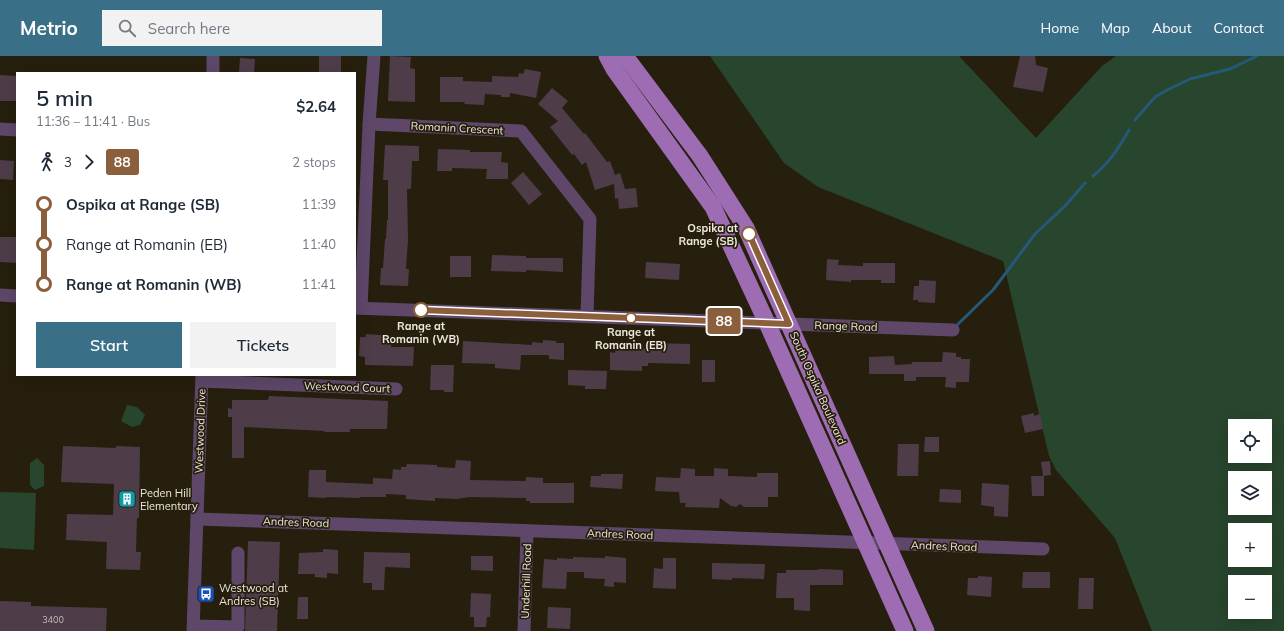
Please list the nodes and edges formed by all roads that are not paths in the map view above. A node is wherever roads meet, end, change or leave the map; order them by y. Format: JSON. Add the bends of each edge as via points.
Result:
{"nodes":[{"id":1,"x":213,"y":56,"type":"edge"},
{"id":2,"x":374,"y":56,"type":"edge"},
{"id":3,"x":607,"y":56,"type":"edge"},
{"id":4,"x":625,"y":56,"type":"edge"},
{"id":5,"x":213,"y":72,"type":"edge"},
{"id":6,"x":369,"y":124,"type":"junction"},
{"id":7,"x":0,"y":129,"type":"edge"},
{"id":8,"x":16,"y":130,"type":"edge"},
{"id":9,"x":0,"y":295,"type":"edge"},
{"id":10,"x":16,"y":296,"type":"edge"},
{"id":11,"x":358,"y":308,"type":"edge"},
{"id":12,"x":588,"y":316,"type":"junction"},
{"id":13,"x":768,"y":323,"type":"junction"},
{"id":14,"x":789,"y":324,"type":"junction"},
{"id":15,"x":952,"y":330,"type":"dead end"},
{"id":16,"x":202,"y":378,"type":"edge"},
{"id":17,"x":396,"y":389,"type":"dead end"},
{"id":18,"x":197,"y":519,"type":"junction"},
{"id":19,"x":527,"y":531,"type":"junction"},
{"id":20,"x":866,"y":543,"type":"junction"},
{"id":21,"x":887,"y":544,"type":"junction"},
{"id":22,"x":1043,"y":549,"type":"dead end"},
{"id":23,"x":238,"y":554,"type":"dead end"},
{"id":24,"x":194,"y":629,"type":"edge"},
{"id":25,"x":524,"y":631,"type":"edge"},
{"id":26,"x":905,"y":631,"type":"edge"},
{"id":27,"x":926,"y":631,"type":"edge"}],
"edges":[{"from":1,"to":5,"type":"street"},
{"from":2,"to":6,"type":"street"},
{"from":3,"to":13,"type":"main road","name":"South Ospika Boulevard","via":[[713,207]]},
{"from":4,"to":14,"type":"main road","name":"South Ospika Boulevard","via":[[700,156],[746,228]]},
{"from":6,"to":11,"type":"street"},
{"from":6,"to":12,"type":"street","name":"Romanin Crescent","via":[[522,131],[590,219]]},
{"from":7,"to":8,"type":"street"},
{"from":9,"to":10,"type":"street"},
{"from":11,"to":12,"type":"street","name":"Range Road"},
{"from":12,"to":13,"type":"street","name":"Range Road"},
{"from":13,"to":14,"type":"street","name":"Range Road"},
{"from":13,"to":20,"type":"main road","name":"South Ospika Boulevard"},
{"from":14,"to":15,"type":"street","name":"Range Road"},
{"from":14,"to":21,"type":"main road","name":"South Ospika Boulevard"},
{"from":16,"to":17,"type":"street","name":"Westwood Court"},
{"from":16,"to":18,"type":"street","name":"Westwood Drive"},
{"from":18,"to":19,"type":"street","name":"Andres Road"},
{"from":18,"to":24,"type":"street","name":"Westwood Drive"},
{"from":19,"to":20,"type":"street","name":"Andres Road"},
{"from":19,"to":25,"type":"street","name":"Underhill Road"},
{"from":20,"to":21,"type":"street","name":"Andres Road"},
{"from":20,"to":26,"type":"main road","name":"South Ospika Boulevard"},
{"from":21,"to":22,"type":"street","name":"Andres Road"},
{"from":21,"to":27,"type":"main road","name":"South Ospika Boulevard"},
{"from":23,"to":24,"type":"street","via":[[238,627]]}]}
